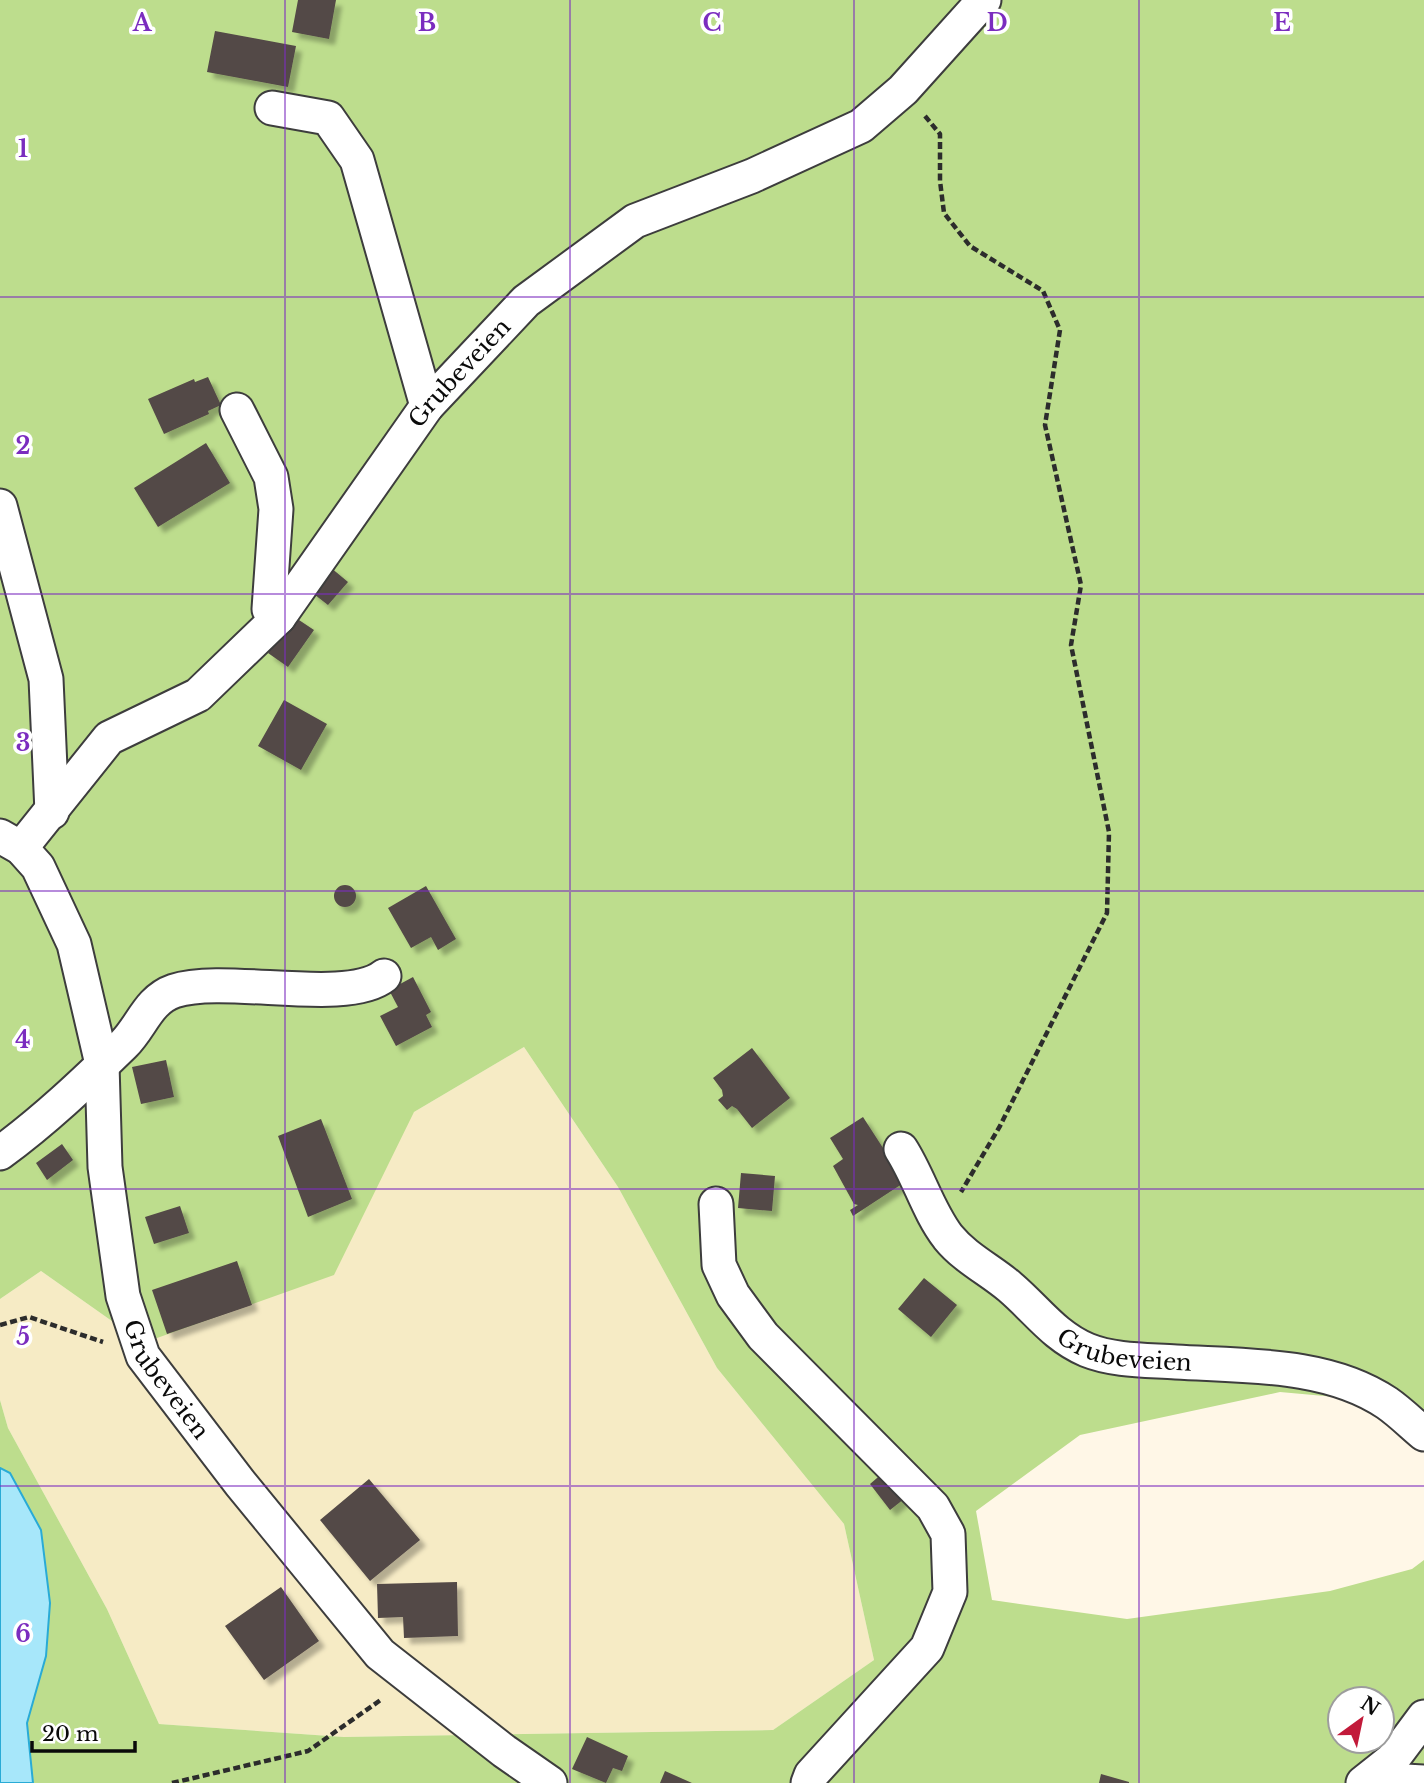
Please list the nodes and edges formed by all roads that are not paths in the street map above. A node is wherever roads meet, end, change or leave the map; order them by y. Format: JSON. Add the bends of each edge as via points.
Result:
{"nodes":[{"id":1,"x":984,"y":0,"type":"edge"},
{"id":2,"x":272,"y":108,"type":"dead end"},
{"id":3,"x":427,"y":406,"type":"junction"},
{"id":4,"x":237,"y":410,"type":"dead end"},
{"id":5,"x":0,"y":506,"type":"edge"},
{"id":6,"x":279,"y":617,"type":"junction"},
{"id":7,"x":52,"y":812,"type":"junction"},
{"id":8,"x":10,"y":842,"type":"edge"},
{"id":9,"x":384,"y":976,"type":"dead end"},
{"id":10,"x":102,"y":1064,"type":"junction"},
{"id":11,"x":901,"y":1149,"type":"dead end"},
{"id":12,"x":0,"y":1153,"type":"edge"},
{"id":13,"x":716,"y":1204,"type":"dead end"},
{"id":14,"x":1424,"y":1434,"type":"edge"},
{"id":15,"x":1424,"y":1717,"type":"edge"},
{"id":16,"x":1366,"y":1781,"type":"edge"},
{"id":17,"x":1424,"y":1782,"type":"edge"},
{"id":18,"x":550,"y":1783,"type":"edge"},
{"id":19,"x":808,"y":1783,"type":"edge"}],
"edges":[{"from":1,"to":3,"type":"street","name":"Grubeveien","via":[[903,90],[861,126],[752,176],[635,221],[526,300]]},
{"from":2,"to":3,"type":"street","via":[[328,118],[358,160]]},
{"from":3,"to":6,"type":"street","name":"Grubeveien"},
{"from":4,"to":6,"type":"street","via":[[271,477],[276,509],[269,609]]},
{"from":5,"to":7,"type":"street","via":[[46,680]]},
{"from":6,"to":7,"type":"street","name":"Grubeveien","via":[[198,695],[109,738]]},
{"from":7,"to":8,"type":"street","name":"Grubeveien"},
{"from":8,"to":10,"type":"street","name":"Grubeveien","via":[[38,867],[74,944]]},
{"from":9,"to":10,"type":"street","via":[[377,982],[330,989],[199,986],[173,991],[155,1001],[127,1041]]},
{"from":10,"to":12,"type":"street"},
{"from":10,"to":18,"type":"street","name":"Grubeveien","via":[[105,1167],[123,1296],[144,1356],[240,1483],[380,1654]]},
{"from":11,"to":14,"type":"street","name":"Grubeveien","via":[[941,1226],[962,1252],[1010,1287],[1054,1332],[1091,1351],[1134,1359],[1313,1374],[1376,1397]]},
{"from":13,"to":19,"type":"street","via":[[719,1265],[733,1295],[772,1346],[933,1507],[948,1534],[950,1592],[927,1648]]},
{"from":15,"to":16,"type":"street","via":[[1392,1760]]},
{"from":16,"to":17,"type":"street"}]}
